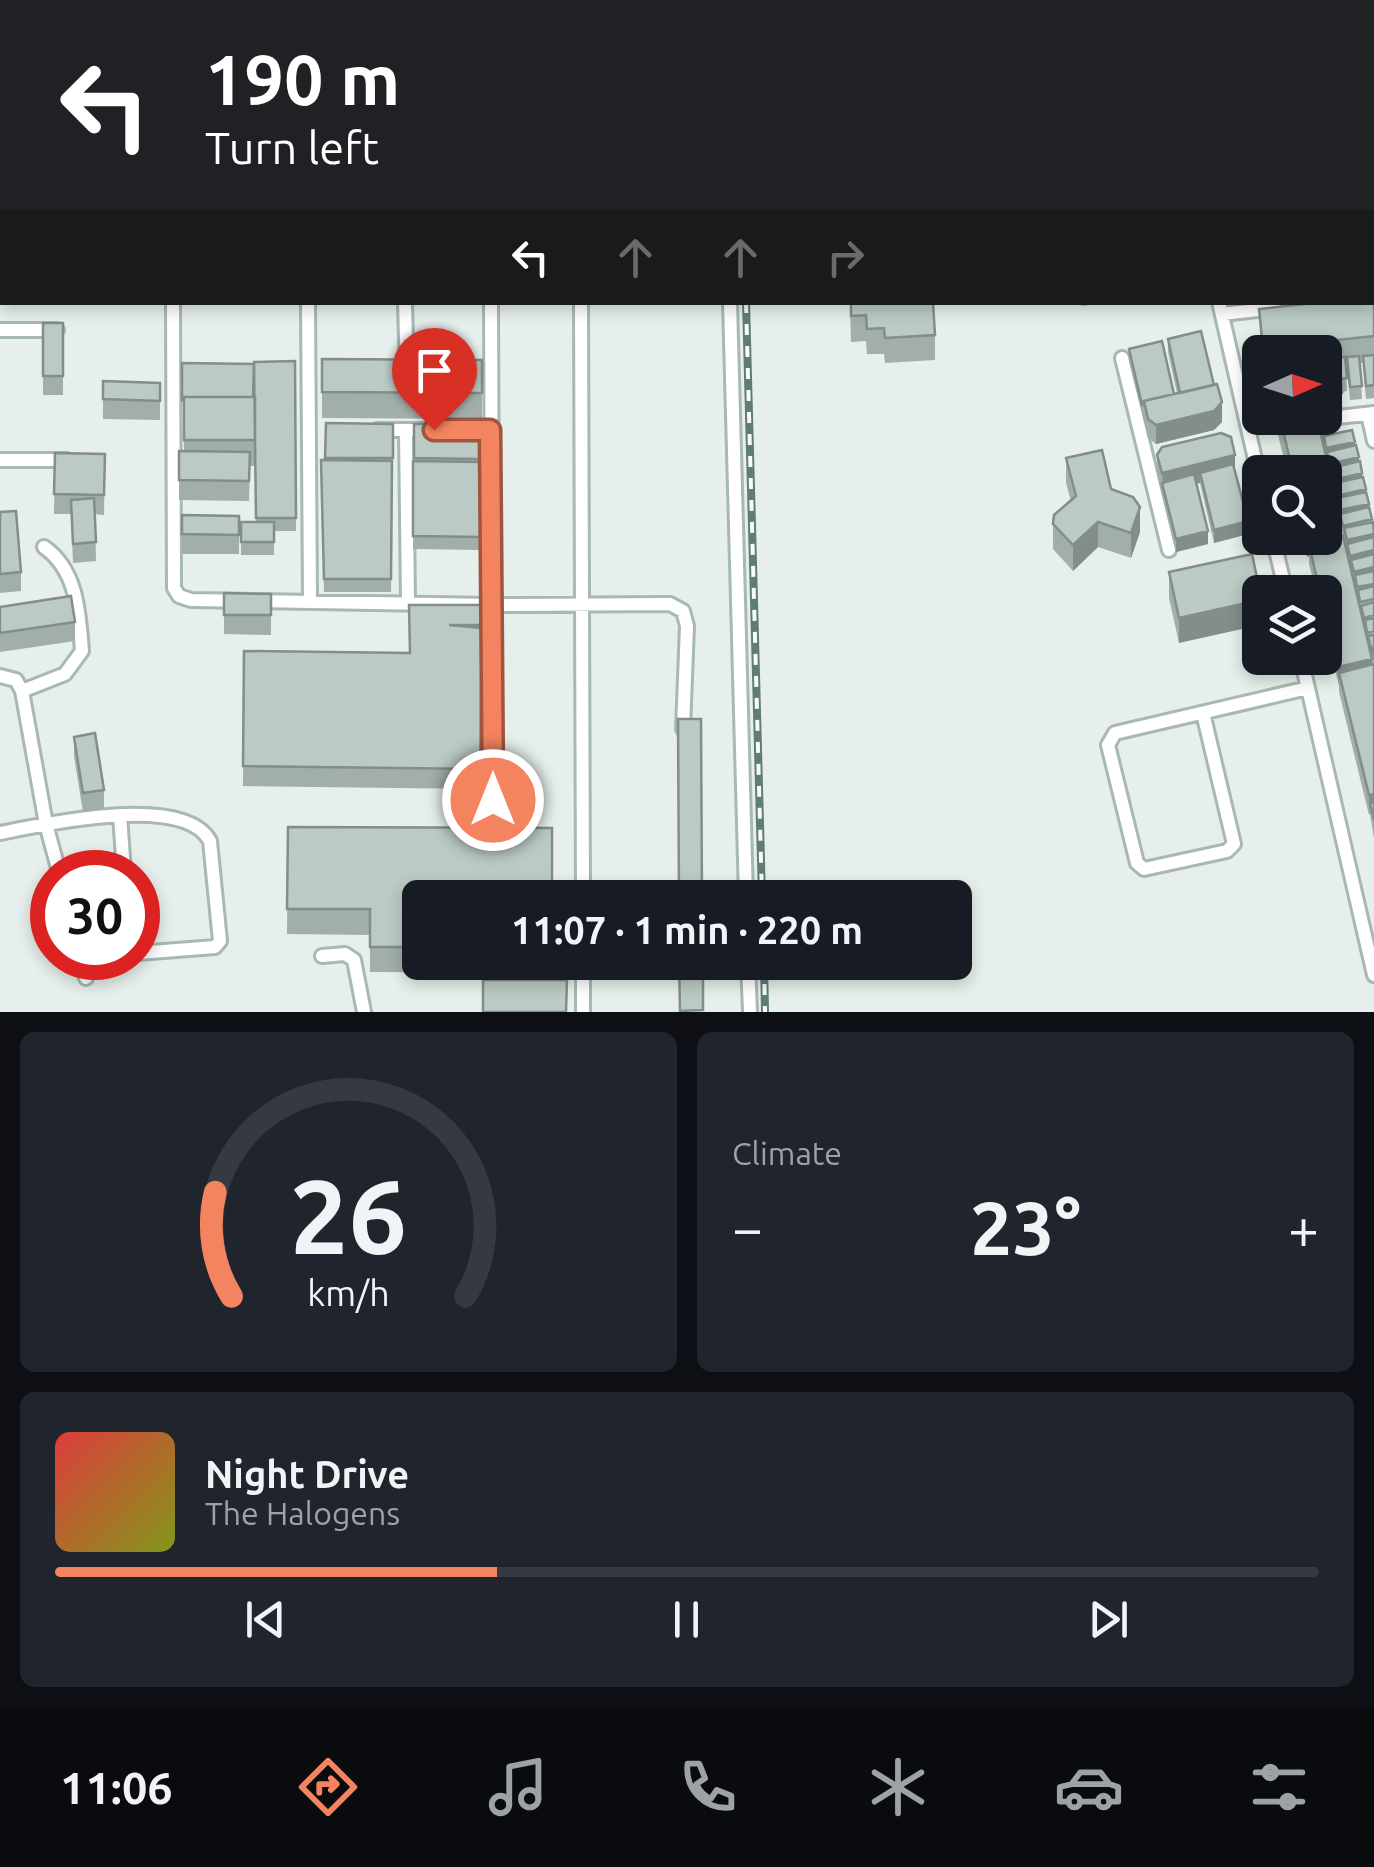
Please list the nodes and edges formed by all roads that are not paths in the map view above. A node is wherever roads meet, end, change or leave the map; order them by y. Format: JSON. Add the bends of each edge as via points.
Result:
{"nodes":[{"id":1,"x":173,"y":305,"type":"edge"},
{"id":2,"x":308,"y":305,"type":"edge"},
{"id":3,"x":405,"y":305,"type":"edge"},
{"id":4,"x":491,"y":305,"type":"edge"},
{"id":5,"x":581,"y":305,"type":"edge"},
{"id":6,"x":730,"y":305,"type":"edge"},
{"id":7,"x":1290,"y":307,"type":"edge"},
{"id":8,"x":1220,"y":308,"type":"edge"},
{"id":9,"x":0,"y":330,"type":"edge"},
{"id":10,"x":62,"y":330,"type":"edge"},
{"id":11,"x":1122,"y":358,"type":"dead end"},
{"id":12,"x":407,"y":374,"type":"junction"},
{"id":13,"x":328,"y":375,"type":"edge"},
{"id":14,"x":387,"y":375,"type":"edge"},
{"id":15,"x":423,"y":375,"type":"edge"},
{"id":16,"x":473,"y":375,"type":"edge"},
{"id":17,"x":308,"y":376,"type":"junction"},
{"id":18,"x":489,"y":376,"type":"junction"},
{"id":19,"x":1371,"y":413,"type":"edge"},
{"id":20,"x":1342,"y":417,"type":"edge"},
{"id":21,"x":309,"y":429,"type":"junction"},
{"id":22,"x":328,"y":429,"type":"edge"},
{"id":23,"x":367,"y":430,"type":"edge"},
{"id":24,"x":406,"y":430,"type":"junction"},
{"id":25,"x":440,"y":430,"type":"edge"},
{"id":26,"x":473,"y":430,"type":"edge"},
{"id":27,"x":490,"y":430,"type":"junction"},
{"id":28,"x":1250,"y":436,"type":"junction"},
{"id":29,"x":1232,"y":440,"type":"edge"},
{"id":30,"x":1374,"y":441,"type":"edge"},
{"id":31,"x":1254,"y":455,"type":"edge"},
{"id":32,"x":1164,"y":456,"type":"edge"},
{"id":33,"x":1146,"y":459,"type":"junction"},
{"id":34,"x":0,"y":460,"type":"edge"},
{"id":35,"x":76,"y":460,"type":"edge"},
{"id":36,"x":44,"y":547,"type":"dead end"},
{"id":37,"x":1168,"y":550,"type":"dead end"},
{"id":38,"x":310,"y":601,"type":"junction"},
{"id":39,"x":408,"y":603,"type":"junction"},
{"id":40,"x":582,"y":604,"type":"junction"},
{"id":41,"x":491,"y":605,"type":"junction"},
{"id":42,"x":0,"y":658,"type":"edge"},
{"id":43,"x":1305,"y":675,"type":"edge"},
{"id":44,"x":2,"y":676,"type":"edge"},
{"id":45,"x":1308,"y":688,"type":"junction"},
{"id":46,"x":22,"y":690,"type":"junction"},
{"id":47,"x":1203,"y":713,"type":"junction"},
{"id":48,"x":683,"y":729,"type":"edge"},
{"id":49,"x":493,"y":800,"type":"dead end"},
{"id":50,"x":120,"y":815,"type":"junction"},
{"id":51,"x":46,"y":824,"type":"junction"},
{"id":52,"x":0,"y":833,"type":"edge"},
{"id":53,"x":52,"y":850,"type":"edge"},
{"id":54,"x":122,"y":850,"type":"edge"},
{"id":55,"x":583,"y":880,"type":"edge"},
{"id":56,"x":746,"y":880,"type":"edge"},
{"id":57,"x":160,"y":951,"type":"edge"},
{"id":58,"x":322,"y":956,"type":"dead end"},
{"id":59,"x":1374,"y":975,"type":"edge"},
{"id":60,"x":583,"y":980,"type":"edge"},
{"id":61,"x":749,"y":980,"type":"edge"},
{"id":62,"x":364,"y":1012,"type":"edge"},
{"id":63,"x":583,"y":1012,"type":"edge"},
{"id":64,"x":750,"y":1012,"type":"edge"}],
"edges":[{"from":1,"to":38,"type":"street","via":[[174,588],[191,600]]},
{"from":2,"to":17,"type":"street"},
{"from":3,"to":12,"type":"street"},
{"from":4,"to":18,"type":"street"},
{"from":5,"to":40,"type":"street"},
{"from":6,"to":56,"type":"street"},
{"from":7,"to":8,"type":"street"},
{"from":8,"to":28,"type":"street"},
{"from":9,"to":10,"type":"street"},
{"from":11,"to":33,"type":"street"},
{"from":12,"to":14,"type":"street"},
{"from":12,"to":15,"type":"street"},
{"from":13,"to":17,"type":"street"},
{"from":16,"to":18,"type":"street"},
{"from":17,"to":21,"type":"street"},
{"from":18,"to":27,"type":"street"},
{"from":19,"to":20,"type":"street"},
{"from":19,"to":30,"type":"street"},
{"from":21,"to":22,"type":"street"},
{"from":21,"to":38,"type":"street"},
{"from":23,"to":24,"type":"street"},
{"from":24,"to":25,"type":"street"},
{"from":24,"to":39,"type":"street"},
{"from":26,"to":27,"type":"street"},
{"from":27,"to":41,"type":"street"},
{"from":28,"to":29,"type":"street"},
{"from":28,"to":31,"type":"street"},
{"from":32,"to":33,"type":"street"},
{"from":33,"to":37,"type":"street"},
{"from":34,"to":35,"type":"street"},
{"from":36,"to":46,"type":"street","via":[[70,573],[82,650],[65,674]]},
{"from":38,"to":39,"type":"street"},
{"from":39,"to":41,"type":"street"},
{"from":40,"to":41,"type":"street"},
{"from":40,"to":48,"type":"street","via":[[670,604],[683,611]]},
{"from":40,"to":55,"type":"street"},
{"from":41,"to":49,"type":"street"},
{"from":42,"to":44,"type":"street"},
{"from":43,"to":45,"type":"street"},
{"from":44,"to":46,"type":"street"},
{"from":45,"to":47,"type":"street"},
{"from":45,"to":59,"type":"street"},
{"from":46,"to":51,"type":"street"},
{"from":47,"to":47,"type":"street","via":[[1110,738],[1137,863],[1144,870],[1228,851],[1234,844]]},
{"from":50,"to":51,"type":"street"},
{"from":50,"to":54,"type":"street"},
{"from":50,"to":57,"type":"street","via":[[165,814],[210,841],[220,941],[215,947]]},
{"from":51,"to":52,"type":"street"},
{"from":51,"to":53,"type":"street"},
{"from":58,"to":62,"type":"street","via":[[354,960]]},
{"from":60,"to":63,"type":"street"},
{"from":61,"to":64,"type":"street"}]}
